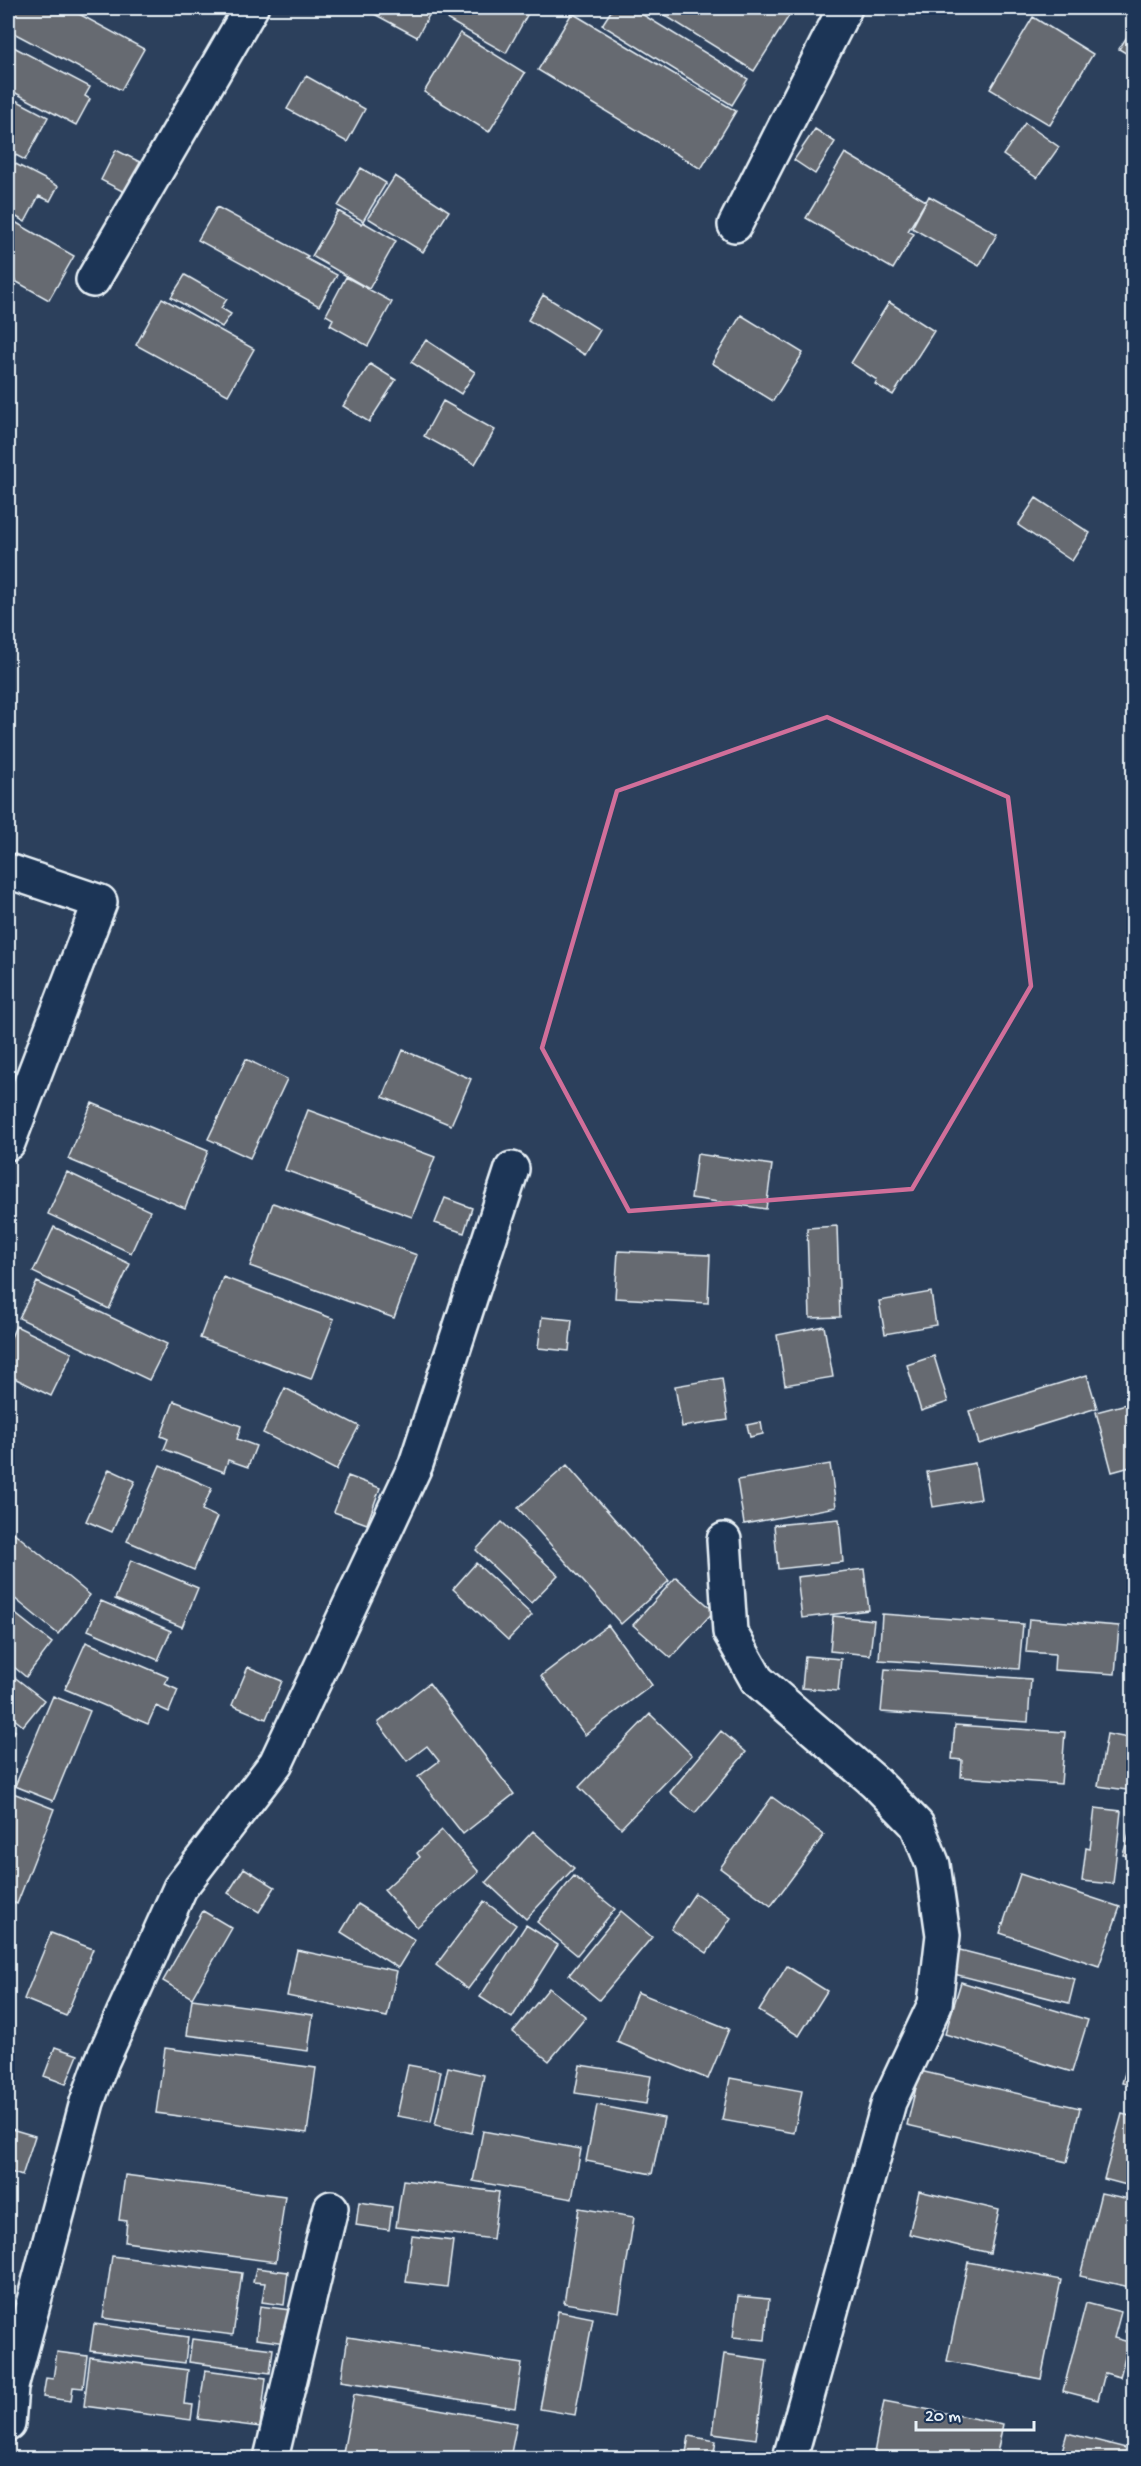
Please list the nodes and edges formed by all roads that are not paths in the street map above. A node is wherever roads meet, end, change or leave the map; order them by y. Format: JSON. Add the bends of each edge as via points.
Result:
{"nodes":[{"id":1,"x":251,"y":8,"type":"edge"},
{"id":2,"x":845,"y":8,"type":"edge"},
{"id":3,"x":735,"y":225,"type":"dead end"},
{"id":4,"x":93,"y":280,"type":"dead end"},
{"id":5,"x":8,"y":871,"type":"edge"},
{"id":6,"x":8,"y":1143,"type":"edge"},
{"id":7,"x":513,"y":1169,"type":"dead end"},
{"id":8,"x":724,"y":1540,"type":"dead end"},
{"id":9,"x":331,"y":2208,"type":"dead end"},
{"id":10,"x":8,"y":2424,"type":"edge"},
{"id":11,"x":271,"y":2458,"type":"edge"},
{"id":12,"x":790,"y":2458,"type":"edge"}],
"edges":[{"from":1,"to":4,"type":"street"},
{"from":2,"to":3,"type":"street"},
{"from":5,"to":6,"type":"street","via":[[100,902]]},
{"from":7,"to":10,"type":"street","via":[[416,1464],[276,1763],[180,1888],[102,2061],[87,2102],[11,2387]]},
{"from":8,"to":12,"type":"street","via":[[730,1632],[757,1680],[875,1782],[916,1825],[933,1865],[943,1935],[935,2004],[889,2102]]},
{"from":9,"to":11,"type":"street"}]}
